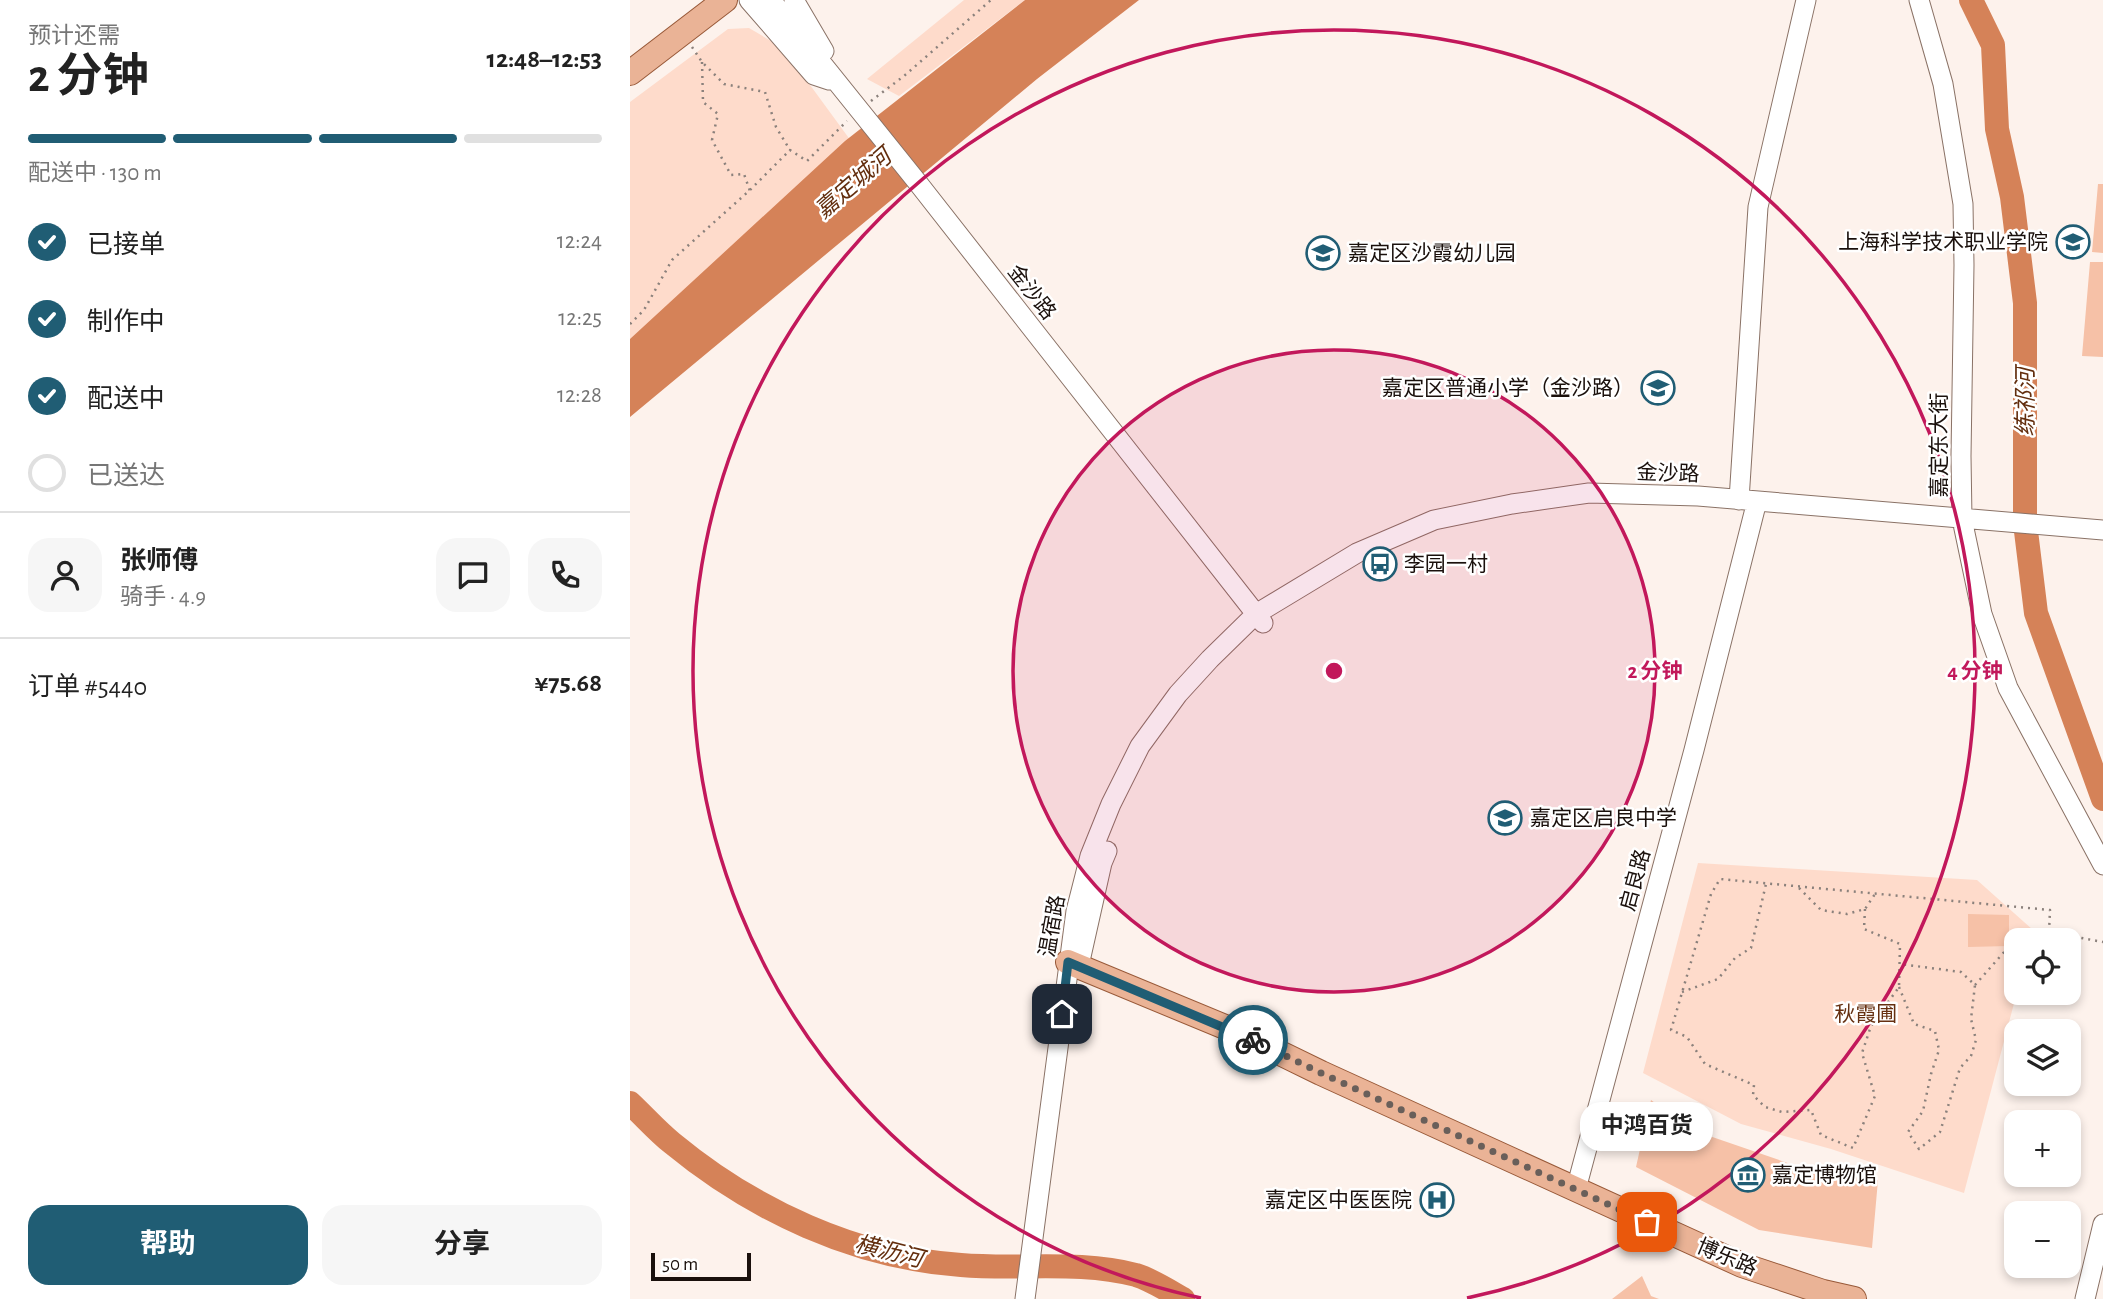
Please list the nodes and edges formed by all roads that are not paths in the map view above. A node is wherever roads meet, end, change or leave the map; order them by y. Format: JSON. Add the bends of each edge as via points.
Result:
{"nodes":[{"id":1,"x":705,"y":0,"type":"edge"},
{"id":2,"x":725,"y":0,"type":"edge"},
{"id":3,"x":749,"y":0,"type":"edge"},
{"id":4,"x":771,"y":0,"type":"edge"},
{"id":5,"x":794,"y":0,"type":"edge"},
{"id":6,"x":1806,"y":0,"type":"edge"},
{"id":7,"x":1919,"y":0,"type":"edge"},
{"id":8,"x":630,"y":55,"type":"edge"},
{"id":9,"x":630,"y":73,"type":"edge"},
{"id":10,"x":839,"y":84,"type":"junction"},
{"id":11,"x":1750,"y":503,"type":"junction"},
{"id":12,"x":1964,"y":525,"type":"junction"},
{"id":13,"x":2103,"y":530,"type":"edge"},
{"id":14,"x":2103,"y":542,"type":"edge"},
{"id":15,"x":1260,"y":619,"type":"junction"},
{"id":16,"x":2103,"y":865,"type":"edge"},
{"id":17,"x":1074,"y":964,"type":"junction"},
{"id":18,"x":1576,"y":1189,"type":"junction"},
{"id":19,"x":2103,"y":1224,"type":"edge"},
{"id":20,"x":1032,"y":1293,"type":"edge"},
{"id":21,"x":1834,"y":1297,"type":"edge"},
{"id":22,"x":2085,"y":1299,"type":"edge"}],
"edges":[{"from":1,"to":8,"type":"main road"},
{"from":2,"to":9,"type":"main road"},
{"from":3,"to":10,"type":"street","via":[[814,75]]},
{"from":4,"to":10,"type":"street","name":"金沙路"},
{"from":5,"to":10,"type":"street"},
{"from":6,"to":11,"type":"street","name":"启良路","via":[[1758,207]]},
{"from":7,"to":12,"type":"street","name":"嘉定东大街","via":[[1943,84],[1963,204]]},
{"from":10,"to":15,"type":"street","name":"金沙路"},
{"from":11,"to":12,"type":"street","name":"金沙路"},
{"from":11,"to":15,"type":"street","name":"金沙路","via":[[1698,496],[1588,493],[1434,520],[1357,552]]},
{"from":11,"to":18,"type":"street","name":"启良路","via":[[1690,764]]},
{"from":12,"to":13,"type":"street","name":"金沙路"},
{"from":12,"to":14,"type":"street"},
{"from":12,"to":16,"type":"street","name":"嘉定东大街","via":[[1982,614],[2008,688]]},
{"from":15,"to":17,"type":"street","via":[[1180,710],[1143,765],[1102,863]]},
{"from":17,"to":18,"type":"main road","name":"博乐路","via":[[1237,1032]]},
{"from":17,"to":20,"type":"street"},
{"from":18,"to":21,"type":"main road","name":"博乐路","via":[[1742,1265]]},
{"from":19,"to":22,"type":"street"}]}
